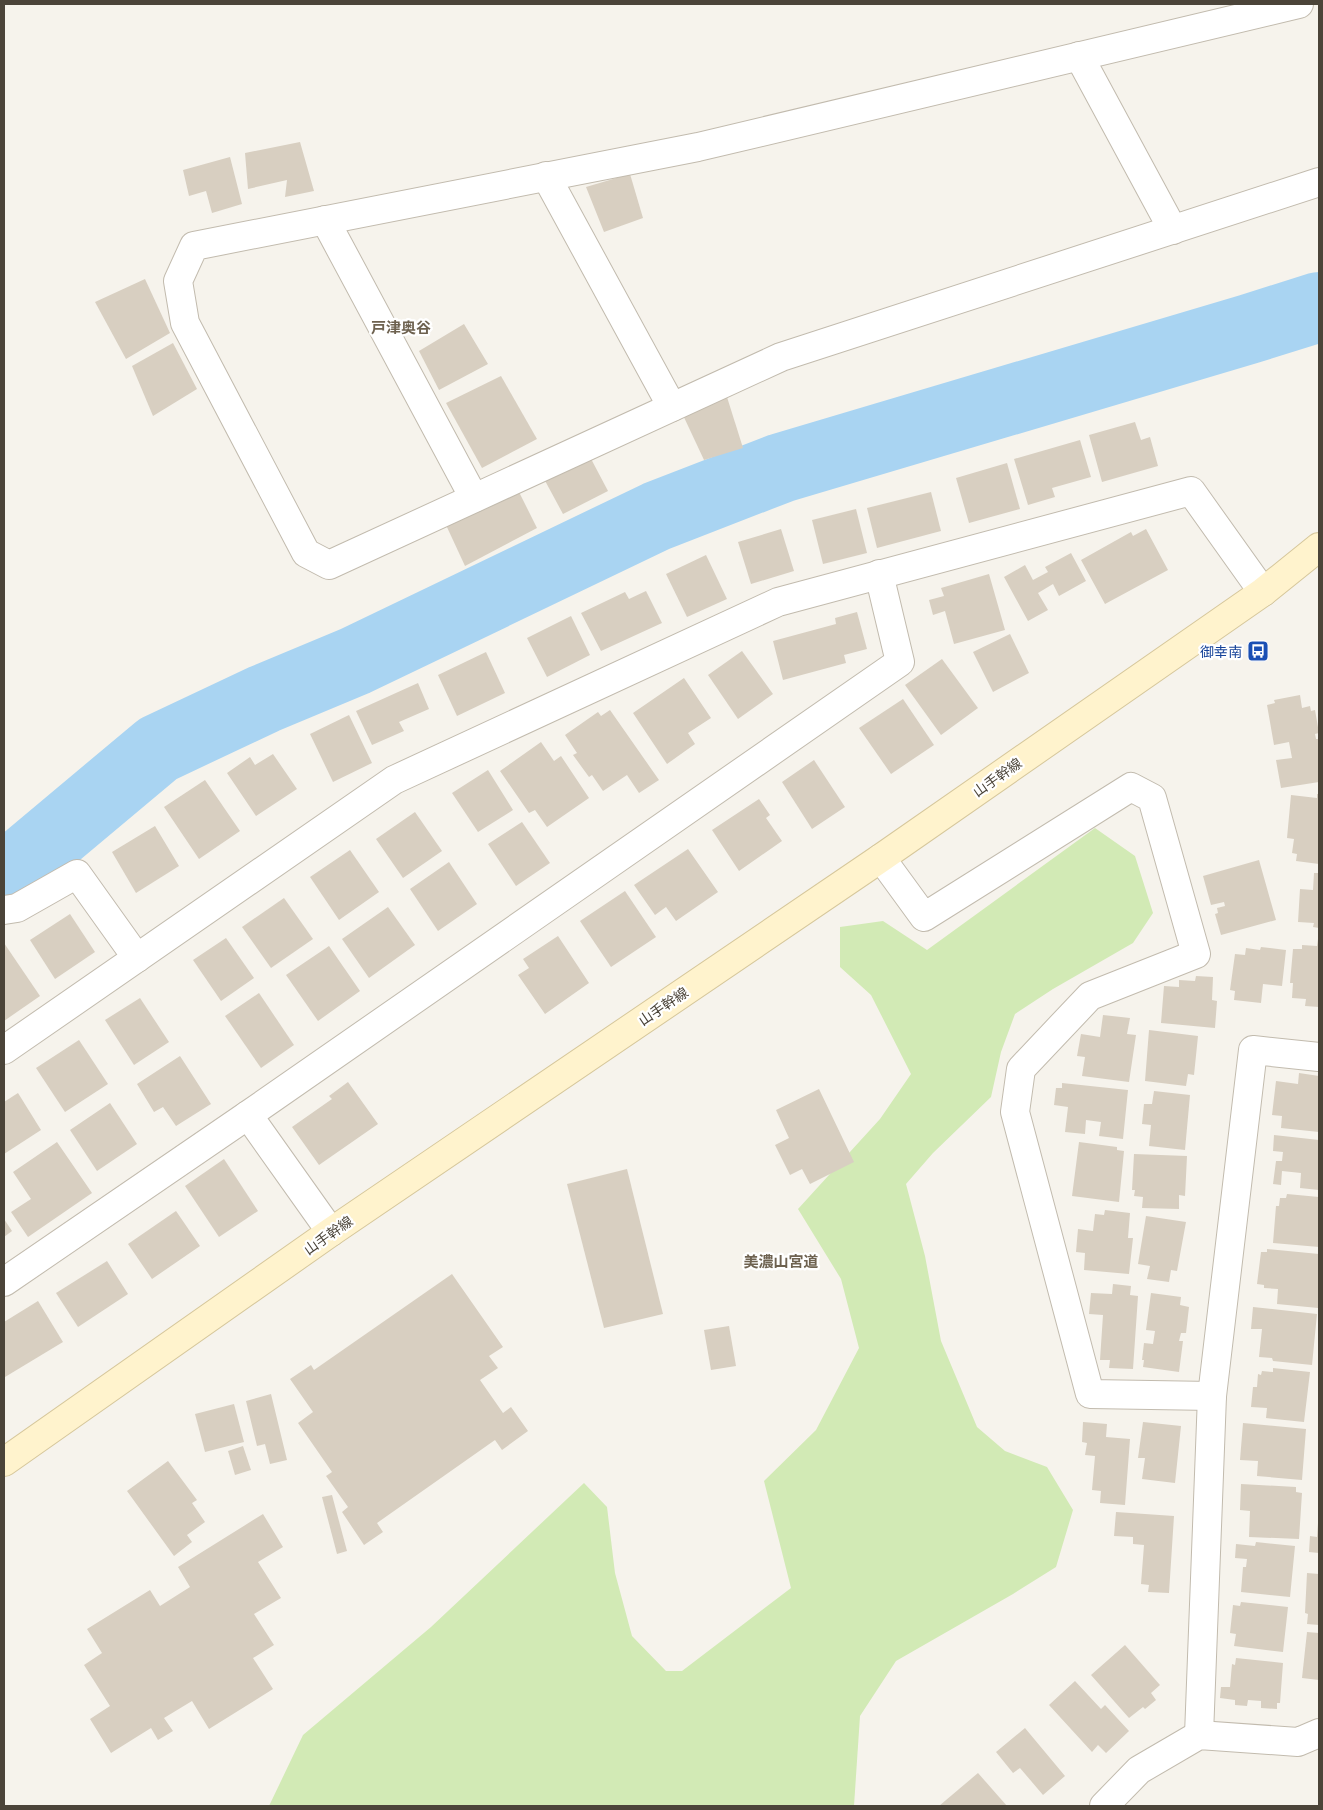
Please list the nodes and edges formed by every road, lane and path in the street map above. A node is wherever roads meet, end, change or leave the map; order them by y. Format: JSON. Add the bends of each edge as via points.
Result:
{"nodes":[{"id":1,"x":1299,"y":4,"type":"edge"},
{"id":2,"x":1078,"y":56,"type":"junction"},
{"id":3,"x":546,"y":176,"type":"junction"},
{"id":4,"x":1319,"y":182,"type":"edge"},
{"id":5,"x":326,"y":220,"type":"junction"},
{"id":6,"x":1173,"y":230,"type":"junction"},
{"id":7,"x":672,"y":406,"type":"junction"},
{"id":8,"x":474,"y":498,"type":"junction"},
{"id":9,"x":1319,"y":547,"type":"edge"},
{"id":10,"x":879,"y":574,"type":"junction"},
{"id":11,"x":1263,"y":592,"type":"junction"},
{"id":12,"x":881,"y":858,"type":"junction"},
{"id":13,"x":4,"y":910,"type":"edge"},
{"id":14,"x":137,"y":958,"type":"junction"},
{"id":15,"x":4,"y":1050,"type":"edge"},
{"id":16,"x":1319,"y":1057,"type":"edge"},
{"id":17,"x":248,"y":1116,"type":"junction"},
{"id":18,"x":331,"y":1232,"type":"junction"},
{"id":19,"x":4,"y":1282,"type":"edge"},
{"id":20,"x":1212,"y":1396,"type":"junction"},
{"id":21,"x":4,"y":1462,"type":"edge"},
{"id":22,"x":1319,"y":1733,"type":"edge"},
{"id":23,"x":1199,"y":1736,"type":"junction"},
{"id":24,"x":1104,"y":1806,"type":"edge"}],
"edges":[{"from":1,"to":2,"type":"street"},
{"from":2,"to":3,"type":"street","via":[[698,147]]},
{"from":2,"to":6,"type":"street"},
{"from":3,"to":5,"type":"street"},
{"from":3,"to":7,"type":"street"},
{"from":4,"to":6,"type":"street"},
{"from":5,"to":8,"type":"street"},
{"from":5,"to":8,"type":"street","via":[[194,246],[178,281],[185,323],[306,553],[329,565]]},
{"from":6,"to":7,"type":"street","via":[[781,356]]},
{"from":7,"to":8,"type":"street"},
{"from":9,"to":11,"type":"main road","name":"山手幹線"},
{"from":10,"to":11,"type":"street","via":[[1191,491]]},
{"from":10,"to":14,"type":"street","via":[[778,602],[394,780]]},
{"from":10,"to":17,"type":"street","via":[[900,662]]},
{"from":11,"to":12,"type":"main road","name":"山手幹線"},
{"from":12,"to":18,"type":"main road","name":"山手幹線"},
{"from":12,"to":20,"type":"street","via":[[924,917],[1132,787],[1152,798],[1196,954],[1090,996],[1021,1070],[1015,1112],[1090,1394]]},
{"from":13,"to":14,"type":"street","via":[[17,908],[77,874]]},
{"from":14,"to":15,"type":"street"},
{"from":16,"to":20,"type":"street","via":[[1253,1050]]},
{"from":17,"to":18,"type":"street"},
{"from":17,"to":19,"type":"street"},
{"from":18,"to":21,"type":"main road","name":"山手幹線"},
{"from":20,"to":23,"type":"street"},
{"from":22,"to":23,"type":"street","via":[[1298,1742]]},
{"from":23,"to":24,"type":"street","via":[[1139,1770]]}]}
